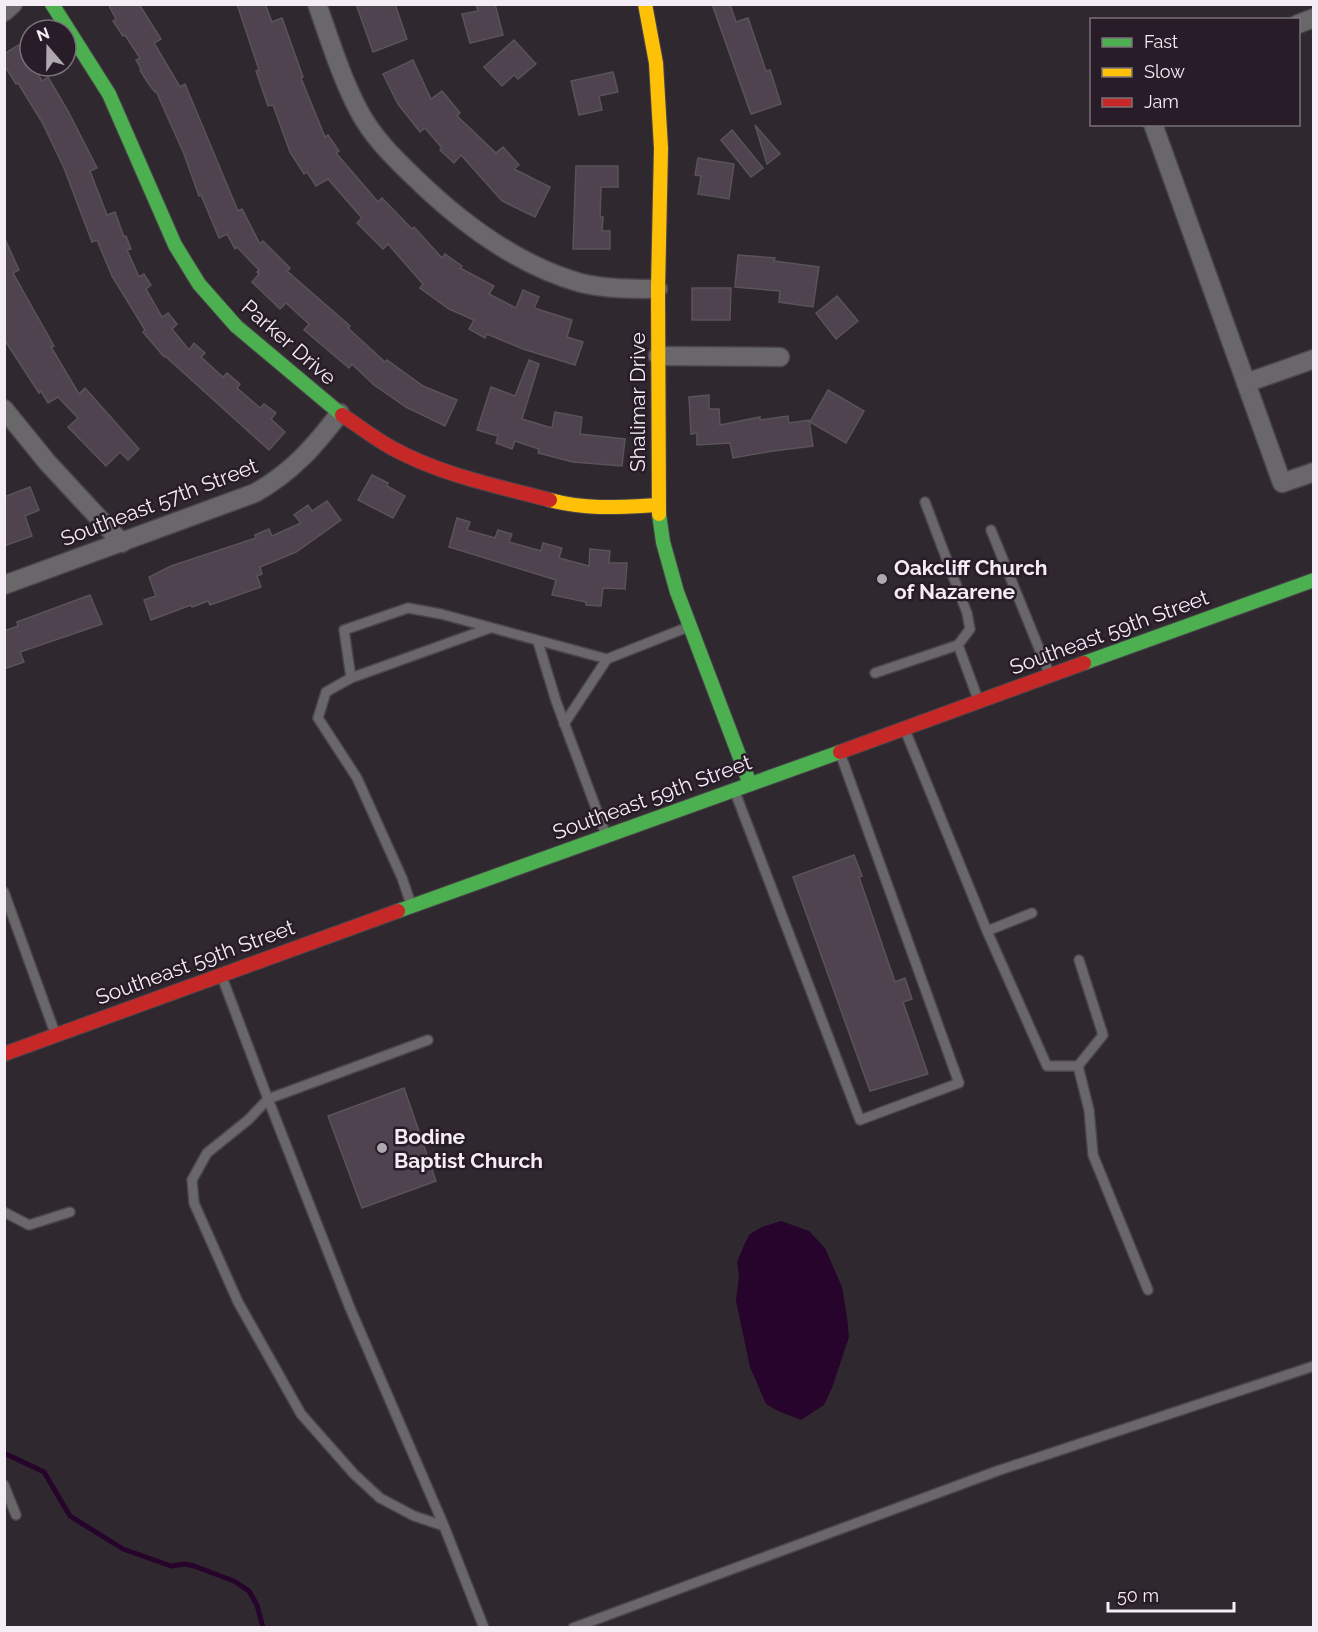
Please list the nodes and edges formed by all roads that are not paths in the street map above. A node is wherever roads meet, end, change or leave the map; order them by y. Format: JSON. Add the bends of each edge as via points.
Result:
{"nodes":[{"id":1,"x":13,"y":4,"type":"edge"},
{"id":2,"x":52,"y":4,"type":"edge"},
{"id":3,"x":317,"y":4,"type":"edge"},
{"id":4,"x":645,"y":4,"type":"edge"},
{"id":5,"x":4,"y":12,"type":"edge"},
{"id":6,"x":1314,"y":18,"type":"edge"},
{"id":7,"x":1300,"y":24,"type":"edge"},
{"id":8,"x":1154,"y":126,"type":"edge"},
{"id":9,"x":658,"y":289,"type":"junction"},
{"id":10,"x":658,"y":356,"type":"junction"},
{"id":11,"x":780,"y":357,"type":"dead end"},
{"id":12,"x":1314,"y":359,"type":"edge"},
{"id":13,"x":1246,"y":383,"type":"junction"},
{"id":14,"x":4,"y":409,"type":"edge"},
{"id":15,"x":340,"y":413,"type":"junction"},
{"id":16,"x":1313,"y":472,"type":"edge"},
{"id":17,"x":924,"y":502,"type":"dead end"},
{"id":18,"x":658,"y":505,"type":"junction"},
{"id":19,"x":991,"y":530,"type":"dead end"},
{"id":20,"x":122,"y":543,"type":"junction"},
{"id":21,"x":1314,"y":580,"type":"edge"},
{"id":22,"x":4,"y":585,"type":"edge"},
{"id":23,"x":690,"y":626,"type":"junction"},
{"id":24,"x":490,"y":628,"type":"junction"},
{"id":25,"x":538,"y":642,"type":"junction"},
{"id":26,"x":958,"y":645,"type":"junction"},
{"id":27,"x":607,"y":659,"type":"junction"},
{"id":28,"x":875,"y":673,"type":"dead end"},
{"id":29,"x":1050,"y":675,"type":"junction"},
{"id":30,"x":351,"y":678,"type":"junction"},
{"id":31,"x":978,"y":701,"type":"junction"},
{"id":32,"x":564,"y":724,"type":"junction"},
{"id":33,"x":904,"y":728,"type":"junction"},
{"id":34,"x":840,"y":752,"type":"junction"},
{"id":35,"x":750,"y":784,"type":"junction"},
{"id":36,"x":734,"y":790,"type":"junction"},
{"id":37,"x":606,"y":836,"type":"junction"},
{"id":38,"x":4,"y":892,"type":"edge"},
{"id":39,"x":412,"y":906,"type":"junction"},
{"id":40,"x":1032,"y":913,"type":"dead end"},
{"id":41,"x":987,"y":931,"type":"junction"},
{"id":42,"x":1079,"y":960,"type":"dead end"},
{"id":43,"x":221,"y":975,"type":"junction"},
{"id":44,"x":56,"y":1035,"type":"junction"},
{"id":45,"x":428,"y":1040,"type":"dead end"},
{"id":46,"x":4,"y":1054,"type":"edge"},
{"id":47,"x":1078,"y":1066,"type":"junction"},
{"id":48,"x":268,"y":1099,"type":"junction"},
{"id":49,"x":4,"y":1212,"type":"edge"},
{"id":50,"x":70,"y":1212,"type":"dead end"},
{"id":51,"x":1148,"y":1290,"type":"dead end"},
{"id":52,"x":1314,"y":1366,"type":"edge"},
{"id":53,"x":4,"y":1485,"type":"edge"},
{"id":54,"x":16,"y":1515,"type":"dead end"},
{"id":55,"x":444,"y":1526,"type":"junction"},
{"id":56,"x":484,"y":1628,"type":"edge"},
{"id":57,"x":573,"y":1628,"type":"edge"}],
"edges":[{"from":1,"to":5,"type":"street"},
{"from":2,"to":15,"type":"street","name":"Parker Drive","via":[[109,94],[175,245],[199,284],[236,326]]},
{"from":3,"to":9,"type":"street","via":[[359,111],[381,144],[433,195],[499,246],[560,276],[600,286]]},
{"from":4,"to":9,"type":"street","name":"Shalimar Drive","via":[[656,63],[662,147]]},
{"from":6,"to":7,"type":"street"},
{"from":8,"to":13,"type":"street"},
{"from":9,"to":10,"type":"street","name":"Shalimar Drive"},
{"from":10,"to":11,"type":"street"},
{"from":10,"to":18,"type":"street","name":"Shalimar Drive"},
{"from":12,"to":13,"type":"street"},
{"from":13,"to":16,"type":"street","via":[[1282,483]]},
{"from":14,"to":20,"type":"street"},
{"from":15,"to":18,"type":"street","name":"Parker Drive","via":[[392,448],[485,483],[569,505]]},
{"from":15,"to":20,"type":"street","name":"Southeast 57th Street","via":[[311,450],[274,482],[239,500]]},
{"from":17,"to":26,"type":"lane","via":[[967,613],[970,629]]},
{"from":18,"to":23,"type":"street","name":"Shalimar Drive","via":[[668,566]]},
{"from":19,"to":29,"type":"lane"},
{"from":20,"to":22,"type":"street","name":"Southeast 57th Street"},
{"from":21,"to":29,"type":"street","name":"Southeast 59th Street"},
{"from":23,"to":27,"type":"lane"},
{"from":23,"to":35,"type":"street","name":"Shalimar Drive"},
{"from":24,"to":25,"type":"lane"},
{"from":24,"to":30,"type":"lane"},
{"from":24,"to":30,"type":"lane","via":[[408,608],[344,630]]},
{"from":25,"to":27,"type":"lane"},
{"from":25,"to":32,"type":"lane"},
{"from":26,"to":28,"type":"lane"},
{"from":26,"to":31,"type":"lane"},
{"from":27,"to":32,"type":"lane"},
{"from":29,"to":31,"type":"street","name":"Southeast 59th Street"},
{"from":30,"to":39,"type":"lane","via":[[326,692],[318,718],[357,778]]},
{"from":31,"to":33,"type":"street","name":"Southeast 59th Street"},
{"from":32,"to":37,"type":"lane"},
{"from":33,"to":34,"type":"street","name":"Southeast 59th Street"},
{"from":33,"to":41,"type":"lane"},
{"from":34,"to":35,"type":"street","name":"Southeast 59th Street"},
{"from":34,"to":36,"type":"lane","via":[[959,1083],[860,1120]]},
{"from":35,"to":36,"type":"street","name":"Southeast 59th Street"},
{"from":36,"to":37,"type":"street","name":"Southeast 59th Street"},
{"from":37,"to":39,"type":"street","name":"Southeast 59th Street"},
{"from":38,"to":44,"type":"lane"},
{"from":39,"to":43,"type":"street","name":"Southeast 59th Street"},
{"from":40,"to":41,"type":"lane"},
{"from":41,"to":47,"type":"lane","via":[[1047,1066]]},
{"from":42,"to":47,"type":"lane","via":[[1103,1035]]},
{"from":43,"to":44,"type":"street","name":"Southeast 59th Street"},
{"from":43,"to":48,"type":"lane"},
{"from":44,"to":46,"type":"street","name":"Southeast 59th Street"},
{"from":45,"to":48,"type":"lane"},
{"from":47,"to":51,"type":"lane","via":[[1089,1110],[1093,1155]]},
{"from":48,"to":55,"type":"lane","via":[[350,1308]]},
{"from":48,"to":55,"type":"lane","via":[[207,1153],[192,1180],[194,1203],[238,1302],[301,1414],[380,1498]]},
{"from":49,"to":50,"type":"lane","via":[[29,1225]]},
{"from":52,"to":57,"type":"lane","via":[[997,1471]]},
{"from":53,"to":54,"type":"lane"},
{"from":55,"to":56,"type":"lane"}]}
